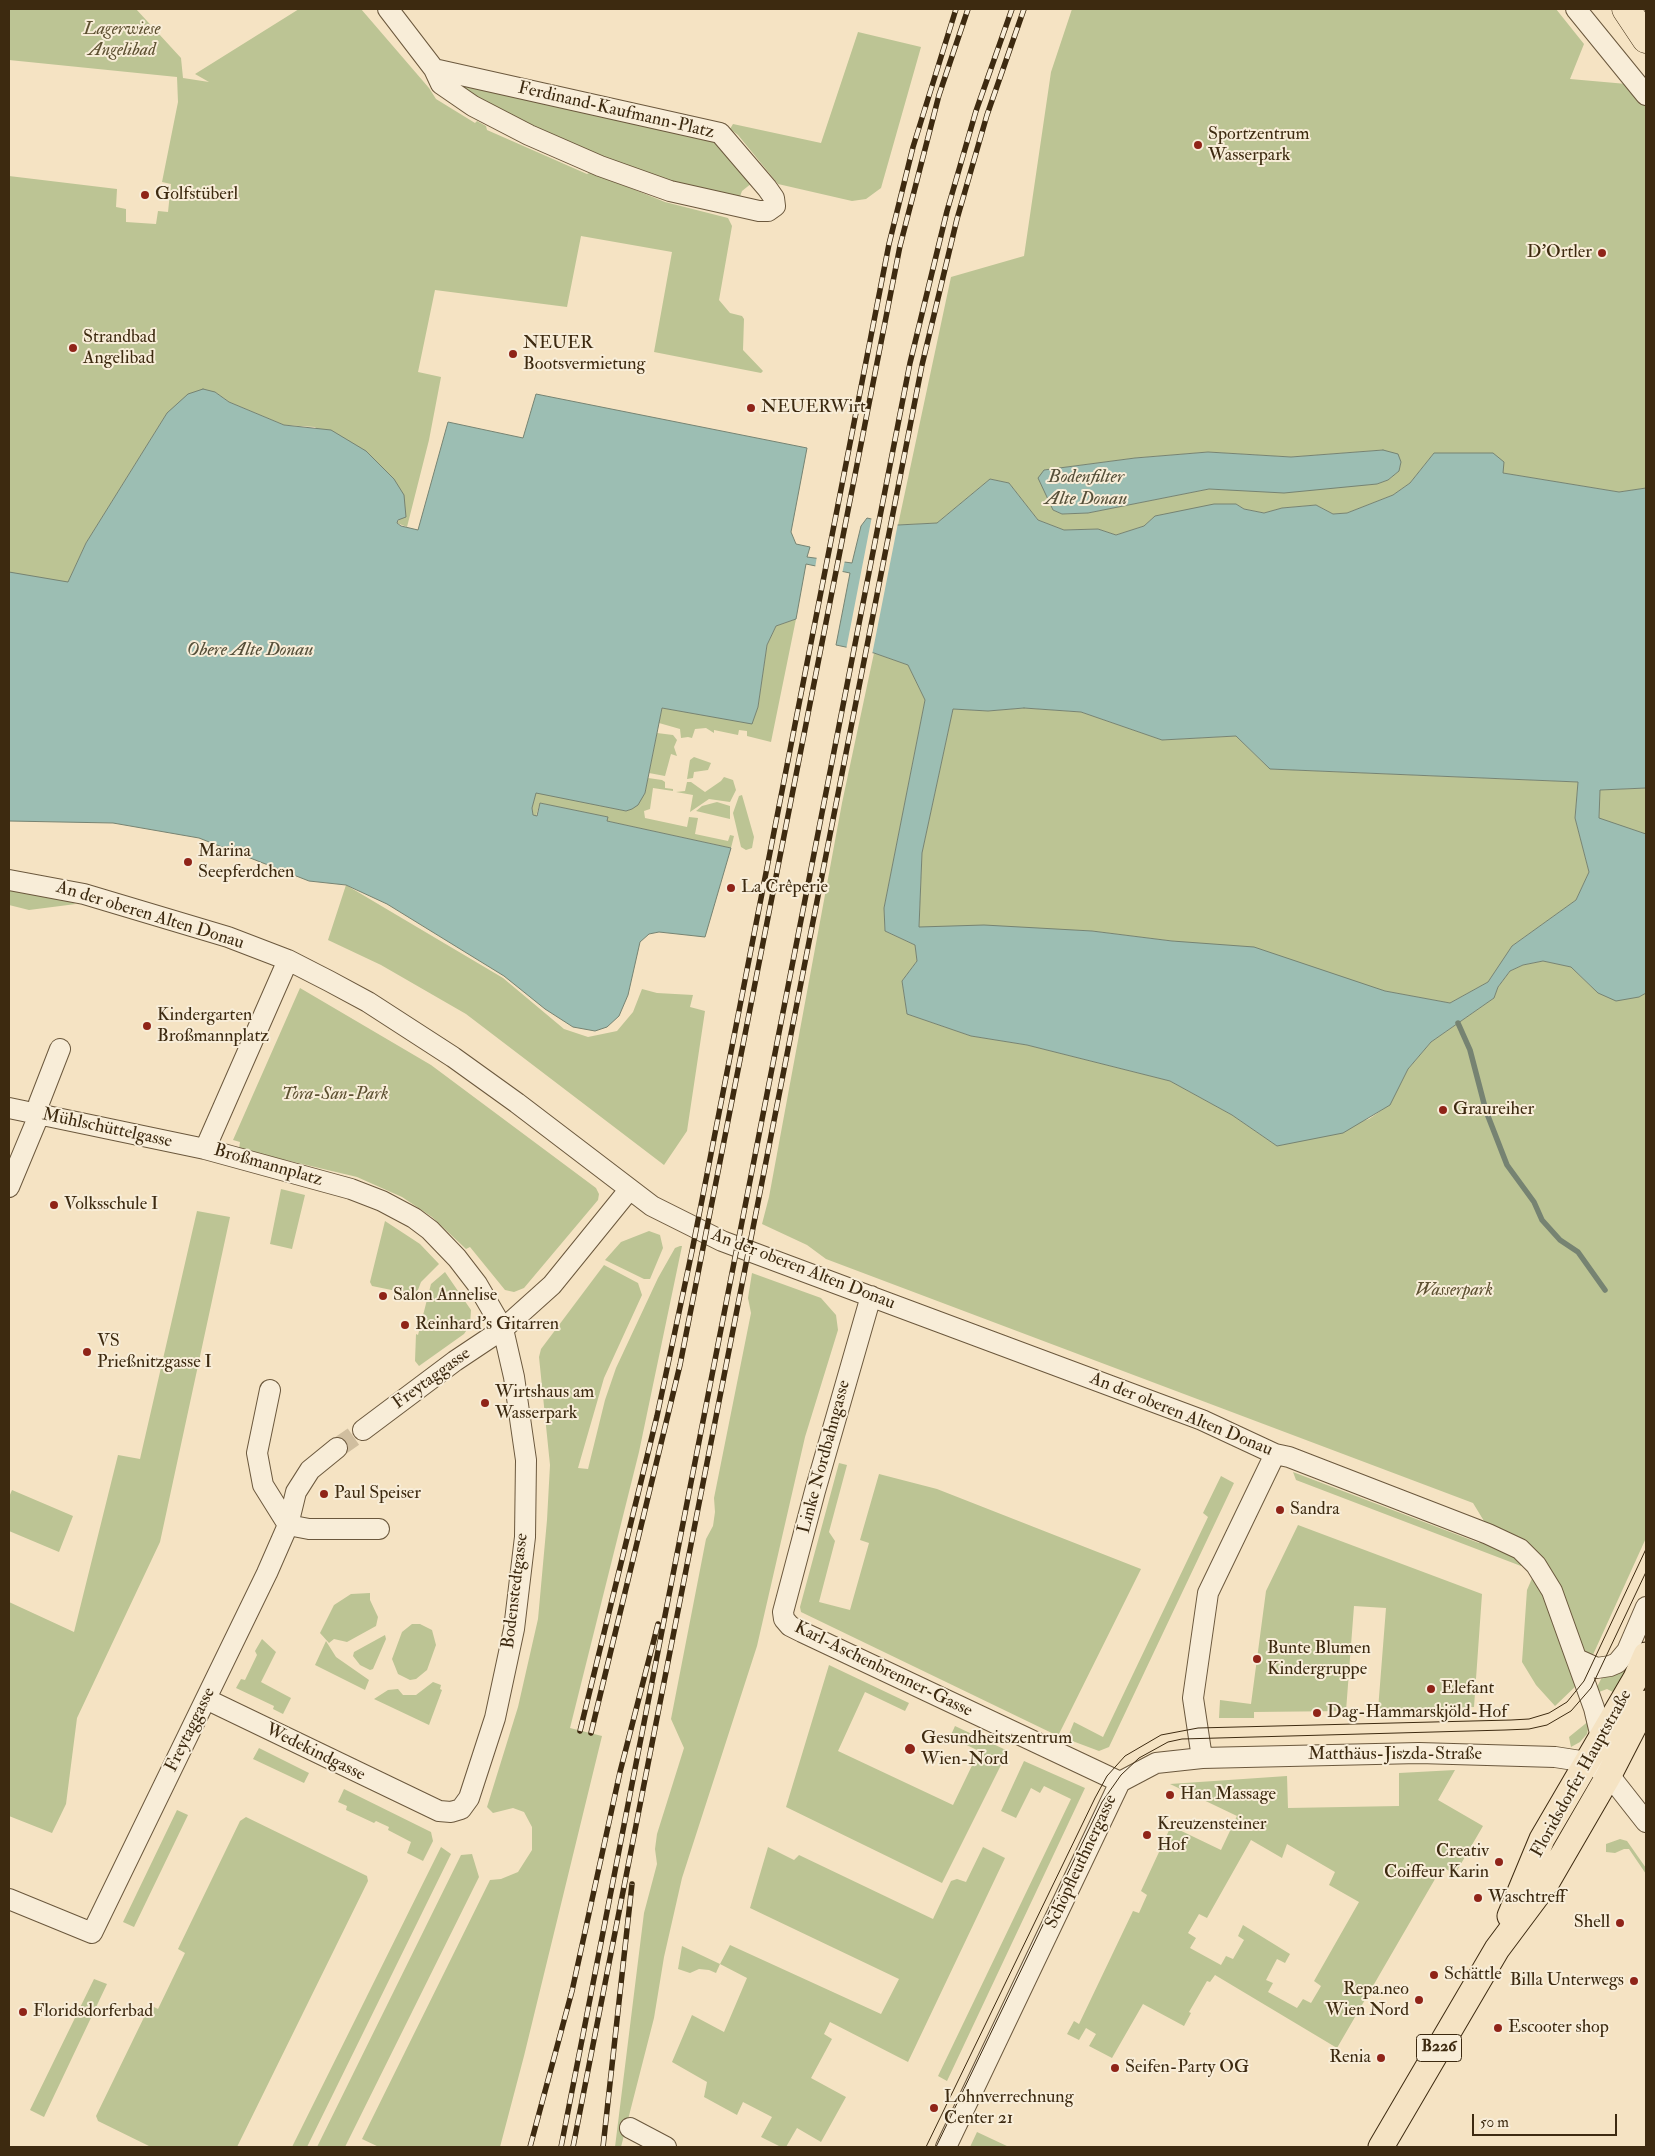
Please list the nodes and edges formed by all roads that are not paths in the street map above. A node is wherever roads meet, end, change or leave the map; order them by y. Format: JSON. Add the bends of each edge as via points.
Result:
{"nodes":[{"id":1,"x":388,"y":9,"type":"edge"},
{"id":2,"x":1576,"y":9,"type":"edge"},
{"id":3,"x":1626,"y":9,"type":"edge"},
{"id":4,"x":1646,"y":39,"type":"edge"},
{"id":5,"x":434,"y":69,"type":"junction"},
{"id":6,"x":1646,"y":95,"type":"edge"},
{"id":7,"x":9,"y":880,"type":"edge"},
{"id":8,"x":288,"y":960,"type":"junction"},
{"id":9,"x":60,"y":1049,"type":"dead end"},
{"id":10,"x":9,"y":1108,"type":"edge"},
{"id":11,"x":39,"y":1115,"type":"junction"},
{"id":12,"x":206,"y":1149,"type":"junction"},
{"id":13,"x":624,"y":1186,"type":"junction"},
{"id":14,"x":9,"y":1187,"type":"edge"},
{"id":15,"x":871,"y":1296,"type":"junction"},
{"id":16,"x":503,"y":1329,"type":"junction"},
{"id":17,"x":270,"y":1390,"type":"dead end"},
{"id":18,"x":362,"y":1430,"type":"tunnel mouth"},
{"id":19,"x":337,"y":1448,"type":"tunnel mouth"},
{"id":20,"x":1275,"y":1454,"type":"junction"},
{"id":21,"x":288,"y":1525,"type":"junction"},
{"id":22,"x":379,"y":1529,"type":"dead end"},
{"id":23,"x":1646,"y":1607,"type":"edge"},
{"id":24,"x":784,"y":1619,"type":"joint"},
{"id":25,"x":1646,"y":1655,"type":"edge"},
{"id":26,"x":1577,"y":1659,"type":"junction"},
{"id":27,"x":206,"y":1699,"type":"junction"},
{"id":28,"x":1646,"y":1703,"type":"edge"},
{"id":29,"x":1601,"y":1737,"type":"junction"},
{"id":30,"x":1202,"y":1758,"type":"junction"},
{"id":31,"x":1587,"y":1762,"type":"junction"},
{"id":32,"x":1609,"y":1775,"type":"junction"},
{"id":33,"x":1120,"y":1782,"type":"junction"},
{"id":34,"x":425,"y":1806,"type":"joint"},
{"id":35,"x":1646,"y":1822,"type":"edge"},
{"id":36,"x":9,"y":1899,"type":"edge"},
{"id":37,"x":1497,"y":1949,"type":"junction"},
{"id":38,"x":630,"y":2128,"type":"dead end"},
{"id":39,"x":666,"y":2147,"type":"edge"},
{"id":40,"x":946,"y":2147,"type":"edge"},
{"id":41,"x":1381,"y":2147,"type":"edge"}],
"edges":[{"from":1,"to":5,"type":"street","name":"Ferdinand-Kaufmann-Platz"},
{"from":2,"to":6,"type":"street"},
{"from":3,"to":4,"type":"highway"},
{"from":5,"to":5,"type":"street","name":"Ferdinand-Kaufmann-Platz","via":[[441,84],[473,106],[600,166],[670,191],[724,204],[759,211],[768,211],[775,206],[767,188],[720,133]]},
{"from":7,"to":8,"type":"street","name":"An der oberen Alten Donau","via":[[84,894],[228,937]]},
{"from":8,"to":12,"type":"street","name":"Broßmannplatz"},
{"from":8,"to":13,"type":"street","via":[[368,1002],[453,1057],[517,1102]]},
{"from":9,"to":11,"type":"street","via":[[39,1102]]},
{"from":10,"to":11,"type":"street","name":"Mühlschüttelgasse"},
{"from":11,"to":12,"type":"street","name":"Mühlschüttelgasse"},
{"from":11,"to":14,"type":"street"},
{"from":12,"to":16,"type":"street","name":"Broßmannplatz","via":[[351,1189],[398,1209],[430,1230],[457,1258],[477,1284]]},
{"from":13,"to":15,"type":"street","name":"An der oberen Alten Donau","via":[[652,1206],[722,1241]]},
{"from":13,"to":16,"type":"street","via":[[552,1285]]},
{"from":15,"to":20,"type":"street","name":"An der oberen Alten Donau","via":[[1202,1420]]},
{"from":15,"to":24,"type":"street","name":"Linke Nordbahngasse","via":[[815,1491],[783,1612]]},
{"from":16,"to":18,"type":"street","name":"Freytaggasse"},
{"from":16,"to":34,"type":"street","name":"Bodenstedtgasse","via":[[514,1377],[526,1460],[525,1537],[514,1629],[495,1718],[469,1798],[460,1809],[451,1812]]},
{"from":17,"to":21,"type":"street","via":[[257,1453],[263,1485]]},
{"from":19,"to":21,"type":"street","name":"Freytaggasse","via":[[310,1470],[298,1488]]},
{"from":20,"to":26,"type":"street","name":"An der oberen Alten Donau","via":[[1520,1549],[1536,1565],[1552,1591]]},
{"from":20,"to":30,"type":"street","via":[[1208,1592],[1193,1698]]},
{"from":21,"to":22,"type":"street","via":[[309,1529]]},
{"from":21,"to":27,"type":"street","name":"Freytaggasse"},
{"from":23,"to":26,"type":"street","via":[[1617,1663],[1597,1668]]},
{"from":24,"to":33,"type":"street","name":"Karl-Aschenbrenner-Gasse","via":[[796,1629]]},
{"from":25,"to":29,"type":"main road","name":"Floridsdorfer Hauptstraße","number":"B226"},
{"from":26,"to":29,"type":"street","name":"An der oberen Alten Donau"},
{"from":27,"to":34,"type":"street","name":"Wedekindgasse"},
{"from":27,"to":36,"type":"street","name":"Freytaggasse","via":[[92,1933]]},
{"from":28,"to":32,"type":"main road","name":"Floridsdorfer Hauptstraße","number":"B226"},
{"from":29,"to":31,"type":"main road","name":"Floridsdorfer Hauptstraße","number":"B226"},
{"from":29,"to":32,"type":"street","name":"An der oberen Alten Donau"},
{"from":30,"to":31,"type":"street","name":"Matthäus-Jiszda-Straße","via":[[1419,1753],[1512,1754]]},
{"from":30,"to":33,"type":"street","name":"Schöpfleuthnergasse","via":[[1156,1763]]},
{"from":31,"to":32,"type":"street"},
{"from":31,"to":37,"type":"main road","name":"Floridsdorfer Hauptstraße","number":"B226","via":[[1542,1839]]},
{"from":32,"to":35,"type":"street"},
{"from":32,"to":37,"type":"main road","name":"Floridsdorfer Hauptstraße","number":"B226","via":[[1547,1882]]},
{"from":33,"to":40,"type":"street","name":"Schöpfleuthnergasse"},
{"from":37,"to":41,"type":"main road","name":"Floridsdorfer Hauptstraße","number":"B226"},
{"from":38,"to":39,"type":"street"}]}
